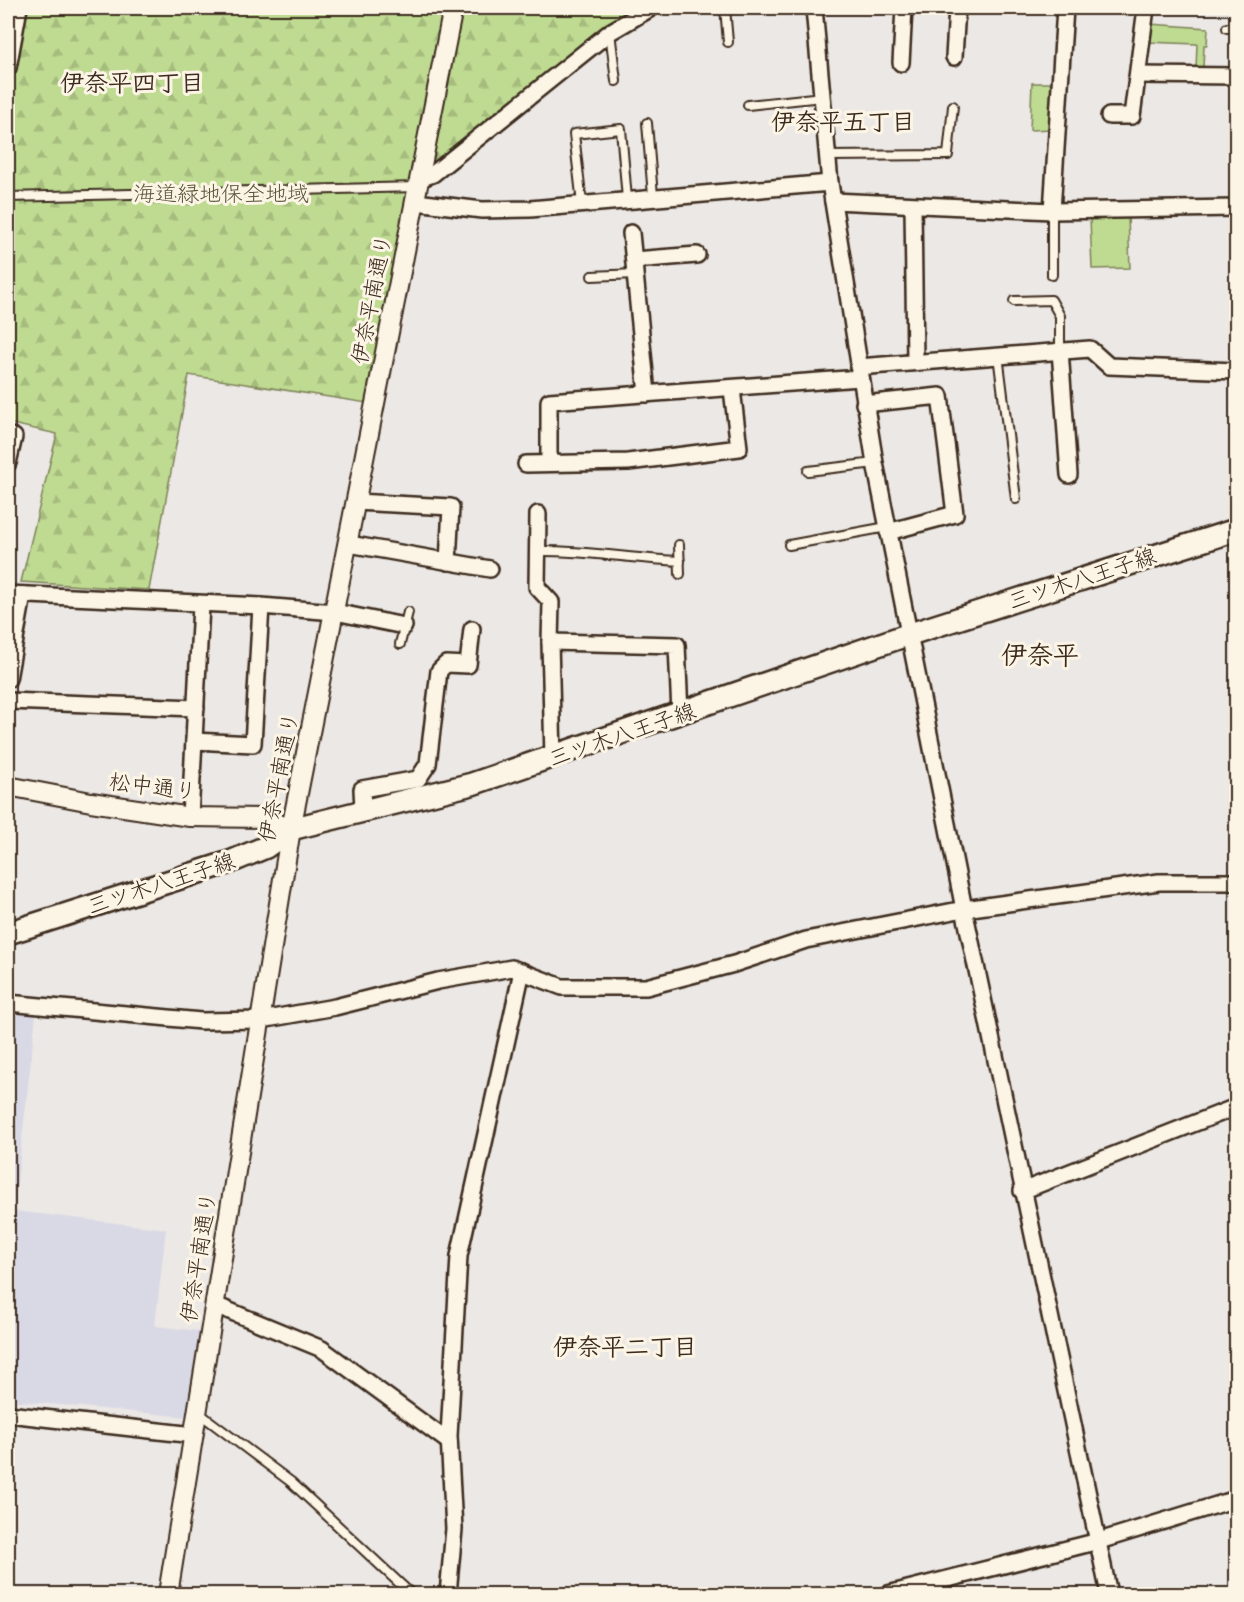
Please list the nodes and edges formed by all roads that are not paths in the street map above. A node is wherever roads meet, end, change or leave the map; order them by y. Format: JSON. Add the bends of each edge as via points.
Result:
{"nodes":[{"id":1,"x":19,"y":8,"type":"edge"},
{"id":2,"x":453,"y":8,"type":"edge"},
{"id":3,"x":651,"y":8,"type":"edge"},
{"id":4,"x":725,"y":8,"type":"edge"},
{"id":5,"x":814,"y":8,"type":"edge"},
{"id":6,"x":904,"y":8,"type":"edge"},
{"id":7,"x":957,"y":8,"type":"edge"},
{"id":8,"x":1065,"y":8,"type":"edge"},
{"id":9,"x":1146,"y":8,"type":"edge"},
{"id":10,"x":1227,"y":28,"type":"dead end"},
{"id":11,"x":1236,"y":28,"type":"edge"},
{"id":12,"x":610,"y":32,"type":"junction"},
{"id":13,"x":728,"y":42,"type":"dead end"},
{"id":14,"x":954,"y":57,"type":"dead end"},
{"id":15,"x":902,"y":63,"type":"dead end"},
{"id":16,"x":8,"y":68,"type":"edge"},
{"id":17,"x":1138,"y":75,"type":"junction"},
{"id":18,"x":1236,"y":76,"type":"edge"},
{"id":19,"x":616,"y":81,"type":"dead end"},
{"id":20,"x":822,"y":97,"type":"junction"},
{"id":21,"x":748,"y":105,"type":"dead end"},
{"id":22,"x":953,"y":106,"type":"dead end"},
{"id":23,"x":1109,"y":116,"type":"dead end"},
{"id":24,"x":647,"y":123,"type":"dead end"},
{"id":25,"x":827,"y":156,"type":"junction"},
{"id":26,"x":830,"y":183,"type":"junction"},
{"id":27,"x":418,"y":189,"type":"junction"},
{"id":28,"x":653,"y":196,"type":"junction"},
{"id":29,"x":8,"y":197,"type":"edge"},
{"id":30,"x":627,"y":199,"type":"junction"},
{"id":31,"x":833,"y":201,"type":"junction"},
{"id":32,"x":582,"y":204,"type":"junction"},
{"id":33,"x":913,"y":206,"type":"junction"},
{"id":34,"x":1236,"y":208,"type":"edge"},
{"id":35,"x":1052,"y":211,"type":"junction"},
{"id":36,"x":631,"y":233,"type":"dead end"},
{"id":37,"x":697,"y":255,"type":"dead end"},
{"id":38,"x":634,"y":267,"type":"junction"},
{"id":39,"x":1052,"y":275,"type":"dead end"},
{"id":40,"x":592,"y":276,"type":"dead end"},
{"id":41,"x":1014,"y":301,"type":"dead end"},
{"id":42,"x":1060,"y":350,"type":"junction"},
{"id":43,"x":998,"y":355,"type":"junction"},
{"id":44,"x":915,"y":362,"type":"junction"},
{"id":45,"x":1236,"y":371,"type":"edge"},
{"id":46,"x":859,"y":372,"type":"junction"},
{"id":47,"x":732,"y":389,"type":"junction"},
{"id":48,"x":647,"y":394,"type":"junction"},
{"id":49,"x":864,"y":404,"type":"junction"},
{"id":50,"x":8,"y":435,"type":"edge"},
{"id":51,"x":8,"y":463,"type":"edge"},
{"id":52,"x":549,"y":463,"type":"junction"},
{"id":53,"x":875,"y":463,"type":"junction"},
{"id":54,"x":526,"y":464,"type":"dead end"},
{"id":55,"x":808,"y":471,"type":"dead end"},
{"id":56,"x":1069,"y":475,"type":"dead end"},
{"id":57,"x":1016,"y":499,"type":"dead end"},
{"id":58,"x":355,"y":502,"type":"junction"},
{"id":59,"x":538,"y":514,"type":"dead end"},
{"id":60,"x":888,"y":529,"type":"junction"},
{"id":61,"x":1236,"y":530,"type":"edge"},
{"id":62,"x":349,"y":544,"type":"junction"},
{"id":63,"x":680,"y":545,"type":"dead end"},
{"id":64,"x":789,"y":545,"type":"dead end"},
{"id":65,"x":537,"y":551,"type":"junction"},
{"id":66,"x":680,"y":561,"type":"junction"},
{"id":67,"x":448,"y":562,"type":"junction"},
{"id":68,"x":490,"y":569,"type":"dead end"},
{"id":69,"x":680,"y":574,"type":"dead end"},
{"id":70,"x":8,"y":594,"type":"edge"},
{"id":71,"x":23,"y":595,"type":"junction"},
{"id":72,"x":201,"y":605,"type":"junction"},
{"id":73,"x":261,"y":606,"type":"junction"},
{"id":74,"x":335,"y":612,"type":"junction"},
{"id":75,"x":406,"y":619,"type":"joint"},
{"id":76,"x":472,"y":629,"type":"dead end"},
{"id":77,"x":907,"y":634,"type":"junction"},
{"id":78,"x":550,"y":642,"type":"junction"},
{"id":79,"x":400,"y":644,"type":"dead end"},
{"id":80,"x":8,"y":673,"type":"edge"},
{"id":81,"x":8,"y":701,"type":"edge"},
{"id":82,"x":196,"y":708,"type":"junction"},
{"id":83,"x":680,"y":714,"type":"junction"},
{"id":84,"x":194,"y":741,"type":"junction"},
{"id":85,"x":553,"y":758,"type":"junction"},
{"id":86,"x":8,"y":786,"type":"edge"},
{"id":87,"x":363,"y":809,"type":"junction"},
{"id":88,"x":190,"y":817,"type":"junction"},
{"id":89,"x":291,"y":829,"type":"junction"},
{"id":90,"x":1236,"y":882,"type":"edge"},
{"id":91,"x":964,"y":909,"type":"junction"},
{"id":92,"x":8,"y":933,"type":"edge"},
{"id":93,"x":522,"y":971,"type":"junction"},
{"id":94,"x":8,"y":1003,"type":"edge"},
{"id":95,"x":261,"y":1020,"type":"junction"},
{"id":96,"x":1236,"y":1107,"type":"edge"},
{"id":97,"x":1022,"y":1191,"type":"junction"},
{"id":98,"x":215,"y":1305,"type":"junction"},
{"id":99,"x":198,"y":1413,"type":"junction"},
{"id":100,"x":8,"y":1414,"type":"edge"},
{"id":101,"x":194,"y":1435,"type":"junction"},
{"id":102,"x":449,"y":1442,"type":"junction"},
{"id":103,"x":1236,"y":1499,"type":"edge"},
{"id":104,"x":1099,"y":1541,"type":"junction"},
{"id":105,"x":168,"y":1594,"type":"edge"},
{"id":106,"x":411,"y":1594,"type":"edge"},
{"id":107,"x":448,"y":1594,"type":"edge"},
{"id":108,"x":888,"y":1594,"type":"edge"},
{"id":109,"x":1108,"y":1594,"type":"edge"}],
"edges":[{"from":1,"to":16,"type":"street"},
{"from":2,"to":27,"type":"street","name":"伊奈平南通り"},
{"from":3,"to":12,"type":"street"},
{"from":4,"to":13,"type":"lane"},
{"from":5,"to":20,"type":"street"},
{"from":6,"to":15,"type":"street"},
{"from":7,"to":14,"type":"street"},
{"from":8,"to":35,"type":"street"},
{"from":9,"to":17,"type":"street"},
{"from":10,"to":11,"type":"lane"},
{"from":12,"to":19,"type":"lane"},
{"from":12,"to":27,"type":"street"},
{"from":17,"to":18,"type":"street"},
{"from":17,"to":23,"type":"street","via":[[1132,116]]},
{"from":20,"to":21,"type":"lane"},
{"from":20,"to":25,"type":"street"},
{"from":22,"to":25,"type":"lane","via":[[948,155]]},
{"from":24,"to":28,"type":"lane"},
{"from":25,"to":26,"type":"street"},
{"from":26,"to":28,"type":"street"},
{"from":26,"to":31,"type":"street"},
{"from":27,"to":29,"type":"lane"},
{"from":27,"to":32,"type":"street","via":[[482,210]]},
{"from":27,"to":58,"type":"street","name":"伊奈平南通り"},
{"from":28,"to":30,"type":"street"},
{"from":30,"to":32,"type":"street"},
{"from":30,"to":32,"type":"lane","via":[[621,129],[574,134]]},
{"from":31,"to":33,"type":"street"},
{"from":31,"to":46,"type":"street"},
{"from":33,"to":35,"type":"street"},
{"from":33,"to":44,"type":"street"},
{"from":34,"to":35,"type":"street"},
{"from":35,"to":39,"type":"lane"},
{"from":36,"to":38,"type":"street"},
{"from":37,"to":38,"type":"street"},
{"from":38,"to":40,"type":"lane"},
{"from":38,"to":48,"type":"street"},
{"from":41,"to":42,"type":"lane","via":[[1051,300],[1060,316]]},
{"from":42,"to":43,"type":"street"},
{"from":42,"to":45,"type":"street","via":[[1090,349],[1109,366]]},
{"from":42,"to":56,"type":"street"},
{"from":43,"to":44,"type":"street"},
{"from":43,"to":57,"type":"lane"},
{"from":44,"to":46,"type":"street"},
{"from":46,"to":47,"type":"street"},
{"from":46,"to":49,"type":"street"},
{"from":47,"to":48,"type":"street"},
{"from":47,"to":52,"type":"street","via":[[739,448],[628,462]]},
{"from":48,"to":52,"type":"street","via":[[549,401]]},
{"from":49,"to":53,"type":"street"},
{"from":49,"to":60,"type":"street","via":[[940,396],[956,514]]},
{"from":50,"to":51,"type":"street","via":[[14,437]]},
{"from":52,"to":54,"type":"street"},
{"from":53,"to":55,"type":"lane"},
{"from":53,"to":60,"type":"street"},
{"from":58,"to":62,"type":"street","name":"伊奈平南通り"},
{"from":58,"to":67,"type":"street","via":[[451,507]]},
{"from":59,"to":65,"type":"street"},
{"from":60,"to":64,"type":"lane"},
{"from":60,"to":77,"type":"street"},
{"from":61,"to":77,"type":"main road","name":"三ツ木八王子線"},
{"from":62,"to":67,"type":"street"},
{"from":62,"to":74,"type":"street","name":"伊奈平南通り"},
{"from":63,"to":66,"type":"lane"},
{"from":65,"to":66,"type":"lane","via":[[575,550]]},
{"from":65,"to":78,"type":"street","via":[[537,587],[551,602]]},
{"from":66,"to":69,"type":"lane"},
{"from":67,"to":68,"type":"street"},
{"from":70,"to":71,"type":"street"},
{"from":71,"to":72,"type":"street"},
{"from":71,"to":80,"type":"street"},
{"from":72,"to":73,"type":"street"},
{"from":72,"to":82,"type":"street"},
{"from":73,"to":74,"type":"street"},
{"from":73,"to":84,"type":"street","via":[[253,744]]},
{"from":74,"to":75,"type":"street"},
{"from":74,"to":89,"type":"street","name":"伊奈平南通り"},
{"from":75,"to":79,"type":"lane"},
{"from":76,"to":87,"type":"street","via":[[468,665],[447,664],[439,671],[428,764],[418,779],[362,789]]},
{"from":77,"to":83,"type":"main road","name":"三ツ木八王子線"},
{"from":77,"to":91,"type":"street"},
{"from":78,"to":83,"type":"street","via":[[676,645]]},
{"from":78,"to":85,"type":"street"},
{"from":81,"to":82,"type":"street"},
{"from":82,"to":84,"type":"street"},
{"from":83,"to":85,"type":"main road","name":"三ツ木八王子線"},
{"from":84,"to":88,"type":"street"},
{"from":85,"to":87,"type":"main road","name":"三ツ木八王子線","via":[[472,784]]},
{"from":86,"to":88,"type":"street","name":"松中通り"},
{"from":87,"to":89,"type":"main road","name":"三ツ木八王子線"},
{"from":88,"to":89,"type":"street","name":"松中通り","via":[[262,818]]},
{"from":89,"to":92,"type":"main road","name":"三ツ木八王子線","via":[[266,847],[230,862]]},
{"from":89,"to":95,"type":"street","name":"伊奈平南通り"},
{"from":90,"to":91,"type":"street","via":[[1159,882]]},
{"from":91,"to":93,"type":"street","via":[[807,940],[646,987],[562,987]]},
{"from":91,"to":97,"type":"street"},
{"from":93,"to":95,"type":"street","via":[[513,968],[438,981],[335,1008]]},
{"from":93,"to":102,"type":"street","via":[[459,1256]]},
{"from":94,"to":95,"type":"street","via":[[201,1022]]},
{"from":95,"to":98,"type":"street","name":"伊奈平南通り"},
{"from":96,"to":97,"type":"street"},
{"from":97,"to":104,"type":"street"},
{"from":98,"to":99,"type":"street","name":"伊奈平南通り"},
{"from":98,"to":102,"type":"street","via":[[322,1349]]},
{"from":99,"to":101,"type":"street","name":"伊奈平南通り"},
{"from":99,"to":106,"type":"lane","via":[[291,1482]]},
{"from":100,"to":101,"type":"street"},
{"from":101,"to":105,"type":"street","name":"伊奈平南通り"},
{"from":102,"to":107,"type":"street","via":[[454,1529]]},
{"from":103,"to":104,"type":"street"},
{"from":104,"to":108,"type":"street"},
{"from":104,"to":109,"type":"street"}]}
